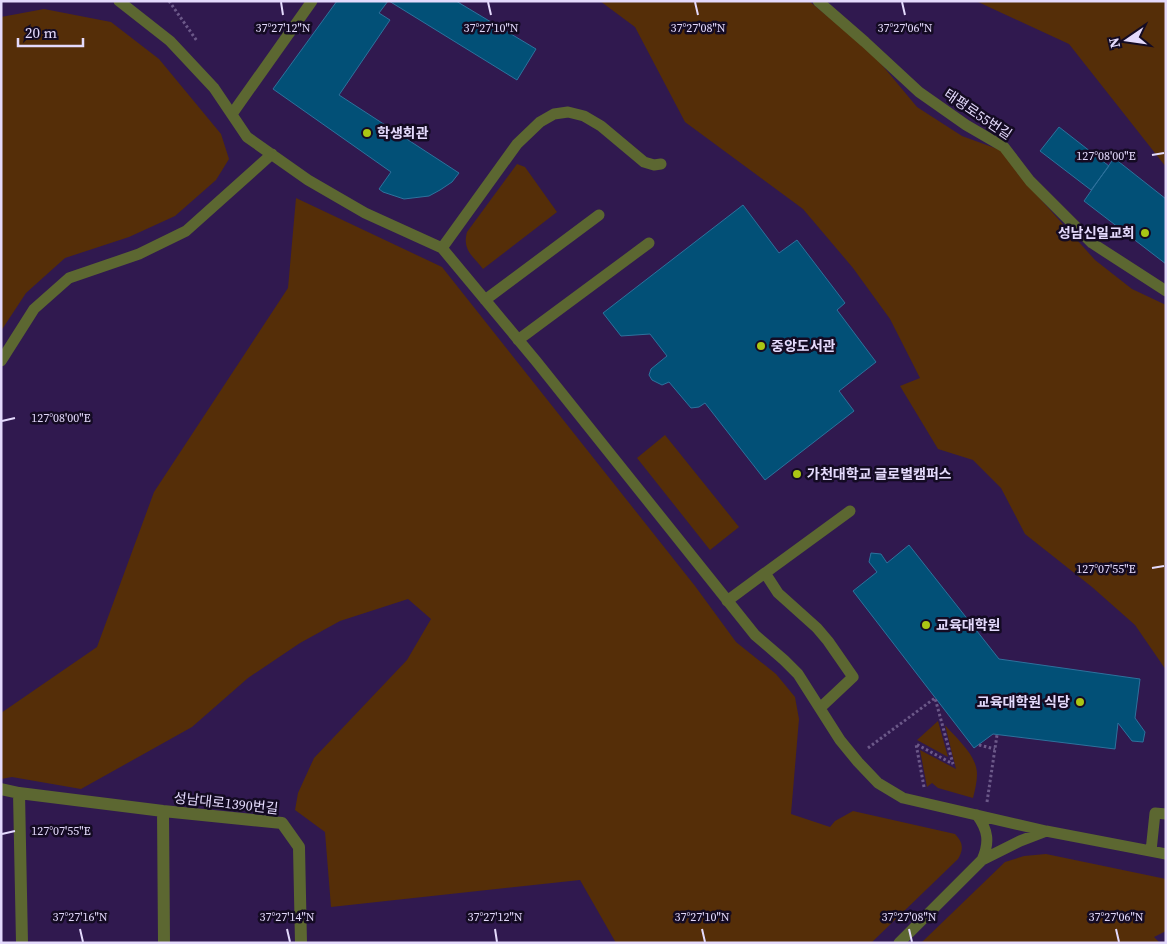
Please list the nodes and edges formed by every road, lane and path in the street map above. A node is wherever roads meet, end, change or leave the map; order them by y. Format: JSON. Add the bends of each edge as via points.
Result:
{"nodes":[{"id":1,"x":119,"y":1,"type":"edge"},
{"id":2,"x":169,"y":1,"type":"edge"},
{"id":3,"x":312,"y":1,"type":"edge"},
{"id":4,"x":818,"y":1,"type":"edge"},
{"id":5,"x":197,"y":42,"type":"dead end"},
{"id":6,"x":232,"y":114,"type":"junction"},
{"id":7,"x":272,"y":154,"type":"junction"},
{"id":8,"x":662,"y":164,"type":"dead end"},
{"id":9,"x":599,"y":215,"type":"dead end"},
{"id":10,"x":649,"y":242,"type":"dead end"},
{"id":11,"x":442,"y":248,"type":"junction"},
{"id":12,"x":1166,"y":291,"type":"edge"},
{"id":13,"x":485,"y":300,"type":"junction"},
{"id":14,"x":518,"y":340,"type":"junction"},
{"id":15,"x":1,"y":361,"type":"edge"},
{"id":16,"x":850,"y":511,"type":"dead end"},
{"id":17,"x":764,"y":573,"type":"junction"},
{"id":18,"x":727,"y":601,"type":"junction"},
{"id":19,"x":820,"y":708,"type":"junction"},
{"id":20,"x":997,"y":735,"type":"dead end"},
{"id":21,"x":979,"y":745,"type":"dead end"},
{"id":22,"x":868,"y":748,"type":"dead end"},
{"id":23,"x":994,"y":749,"type":"junction"},
{"id":24,"x":1,"y":789,"type":"edge"},
{"id":25,"x":924,"y":790,"type":"dead end"},
{"id":26,"x":19,"y":793,"type":"junction"},
{"id":27,"x":986,"y":803,"type":"dead end"},
{"id":28,"x":163,"y":811,"type":"junction"},
{"id":29,"x":1166,"y":814,"type":"edge"},
{"id":30,"x":977,"y":815,"type":"junction"},
{"id":31,"x":1046,"y":831,"type":"junction"},
{"id":32,"x":1151,"y":851,"type":"junction"},
{"id":33,"x":1166,"y":854,"type":"edge"},
{"id":34,"x":982,"y":860,"type":"junction"},
{"id":35,"x":22,"y":943,"type":"edge"},
{"id":36,"x":164,"y":943,"type":"edge"},
{"id":37,"x":300,"y":943,"type":"edge"},
{"id":38,"x":899,"y":943,"type":"edge"}],
"edges":[{"from":1,"to":6,"type":"lane","via":[[170,41],[214,88]]},
{"from":2,"to":5,"type":"path"},
{"from":3,"to":6,"type":"lane"},
{"from":4,"to":12,"type":"lane","name":"태평로55번길","via":[[919,92],[966,125],[1004,146],[1030,180],[1092,244]]},
{"from":6,"to":7,"type":"lane","via":[[247,137]]},
{"from":7,"to":11,"type":"lane","via":[[308,180],[365,213]]},
{"from":7,"to":15,"type":"lane","via":[[186,231],[139,254],[69,278],[34,309]]},
{"from":8,"to":11,"type":"lane","via":[[644,162],[584,116],[568,112],[554,114],[540,122],[518,144]]},
{"from":9,"to":13,"type":"lane"},
{"from":10,"to":14,"type":"lane"},
{"from":11,"to":13,"type":"lane"},
{"from":13,"to":14,"type":"lane"},
{"from":14,"to":18,"type":"lane"},
{"from":16,"to":17,"type":"lane"},
{"from":17,"to":18,"type":"lane"},
{"from":17,"to":19,"type":"lane","via":[[778,593],[828,641],[853,677]]},
{"from":18,"to":19,"type":"lane","via":[[755,635],[798,674]]},
{"from":19,"to":30,"type":"lane","via":[[840,740],[878,783],[902,798]]},
{"from":20,"to":23,"type":"path"},
{"from":21,"to":23,"type":"path"},
{"from":22,"to":25,"type":"path","via":[[935,698],[953,764],[916,744]]},
{"from":23,"to":27,"type":"path"},
{"from":24,"to":26,"type":"street","name":"성남대로1390번길"},
{"from":26,"to":28,"type":"street","name":"성남대로1390번길"},
{"from":26,"to":35,"type":"street"},
{"from":28,"to":36,"type":"street","name":"성남대로1390번길"},
{"from":28,"to":37,"type":"street","name":"성남대로1390번길","via":[[282,823],[298,847]]},
{"from":29,"to":32,"type":"lane","via":[[1155,813]]},
{"from":30,"to":31,"type":"lane"},
{"from":30,"to":34,"type":"lane","via":[[987,836]]},
{"from":31,"to":32,"type":"lane"},
{"from":31,"to":34,"type":"lane"},
{"from":32,"to":33,"type":"lane"},
{"from":34,"to":38,"type":"lane"}]}
